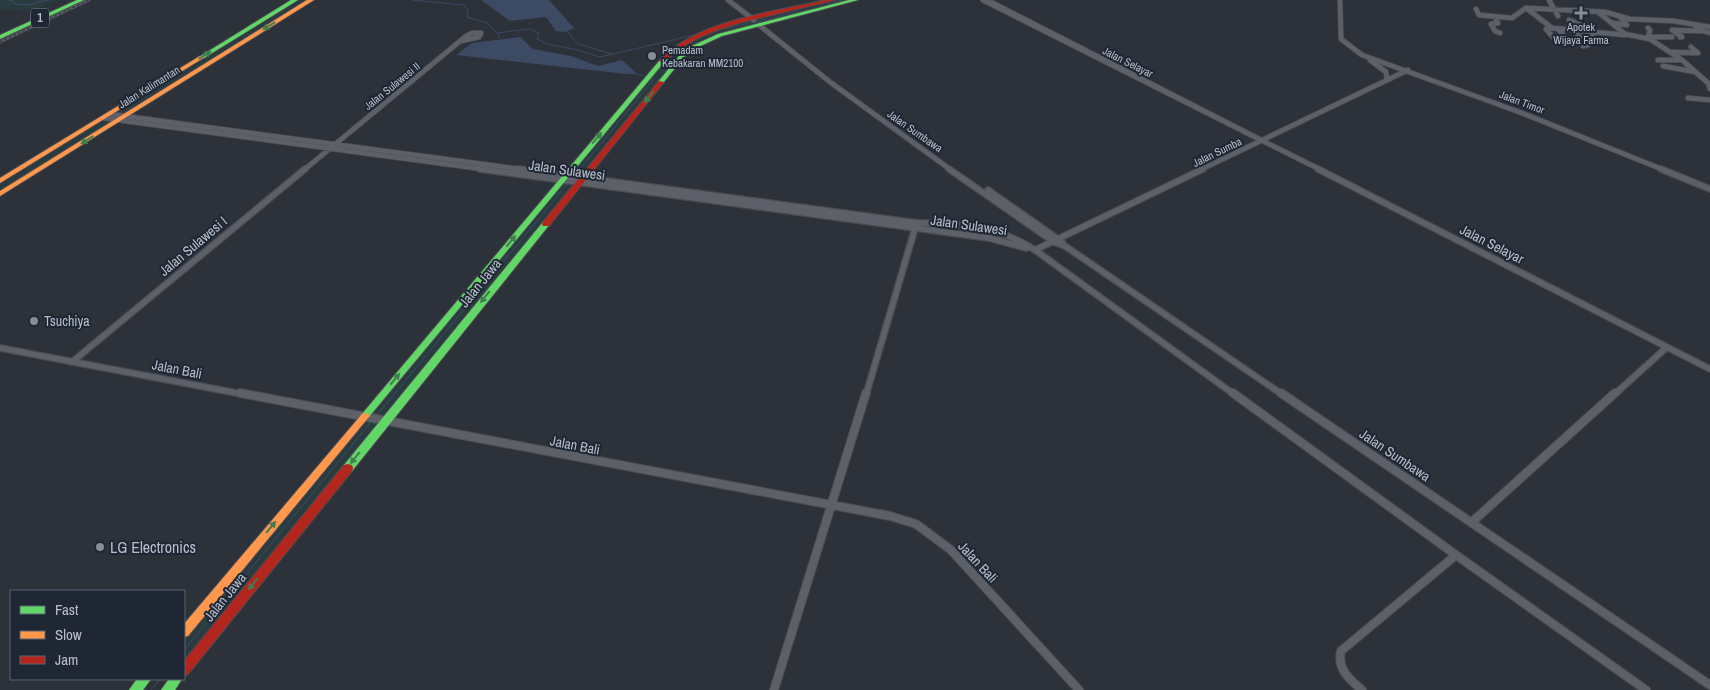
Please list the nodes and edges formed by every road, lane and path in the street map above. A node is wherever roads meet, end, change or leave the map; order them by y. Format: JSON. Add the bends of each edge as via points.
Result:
{"nodes":[{"id":1,"x":70,"y":0,"type":"edge"},
{"id":2,"x":81,"y":0,"type":"edge"},
{"id":3,"x":295,"y":0,"type":"edge"},
{"id":4,"x":311,"y":0,"type":"edge"},
{"id":5,"x":728,"y":0,"type":"edge"},
{"id":6,"x":832,"y":0,"type":"edge"},
{"id":7,"x":855,"y":0,"type":"edge"},
{"id":8,"x":983,"y":0,"type":"edge"},
{"id":9,"x":987,"y":0,"type":"edge"},
{"id":10,"x":1340,"y":0,"type":"edge"},
{"id":11,"x":1549,"y":0,"type":"edge"},
{"id":12,"x":1526,"y":8,"type":"junction"},
{"id":13,"x":1476,"y":9,"type":"dead end"},
{"id":14,"x":1554,"y":9,"type":"junction"},
{"id":15,"x":1598,"y":12,"type":"junction"},
{"id":16,"x":1558,"y":16,"type":"dead end"},
{"id":17,"x":1494,"y":17,"type":"junction"},
{"id":18,"x":1620,"y":17,"type":"junction"},
{"id":19,"x":1674,"y":21,"type":"junction"},
{"id":20,"x":758,"y":23,"type":"junction"},
{"id":21,"x":1567,"y":24,"type":"junction"},
{"id":22,"x":1618,"y":26,"type":"junction"},
{"id":23,"x":1695,"y":26,"type":"junction"},
{"id":24,"x":1710,"y":27,"type":"edge"},
{"id":25,"x":1552,"y":28,"type":"junction"},
{"id":26,"x":1575,"y":28,"type":"junction"},
{"id":27,"x":1648,"y":28,"type":"dead end"},
{"id":28,"x":1558,"y":29,"type":"junction"},
{"id":29,"x":1683,"y":30,"type":"junction"},
{"id":30,"x":1700,"y":30,"type":"junction"},
{"id":31,"x":1588,"y":31,"type":"junction"},
{"id":32,"x":0,"y":33,"type":"edge"},
{"id":33,"x":1500,"y":33,"type":"dead end"},
{"id":34,"x":1710,"y":33,"type":"edge"},
{"id":35,"x":1625,"y":35,"type":"junction"},
{"id":36,"x":1553,"y":37,"type":"dead end"},
{"id":37,"x":1593,"y":37,"type":"dead end"},
{"id":38,"x":1649,"y":37,"type":"junction"},
{"id":39,"x":1672,"y":37,"type":"dead end"},
{"id":40,"x":1680,"y":37,"type":"dead end"},
{"id":41,"x":1566,"y":38,"type":"dead end"},
{"id":42,"x":461,"y":41,"type":"dead end"},
{"id":43,"x":1583,"y":46,"type":"dead end"},
{"id":44,"x":1691,"y":47,"type":"dead end"},
{"id":45,"x":1670,"y":52,"type":"junction"},
{"id":46,"x":668,"y":54,"type":"junction"},
{"id":47,"x":1362,"y":55,"type":"junction"},
{"id":48,"x":682,"y":56,"type":"junction"},
{"id":49,"x":1658,"y":60,"type":"dead end"},
{"id":50,"x":1684,"y":61,"type":"junction"},
{"id":51,"x":1695,"y":63,"type":"dead end"},
{"id":52,"x":1663,"y":66,"type":"dead end"},
{"id":53,"x":1117,"y":67,"type":"junction"},
{"id":54,"x":1408,"y":70,"type":"junction"},
{"id":55,"x":1696,"y":72,"type":"junction"},
{"id":56,"x":649,"y":76,"type":"junction"},
{"id":57,"x":665,"y":77,"type":"junction"},
{"id":58,"x":1387,"y":80,"type":"junction"},
{"id":59,"x":1710,"y":89,"type":"edge"},
{"id":60,"x":1688,"y":98,"type":"dead end"},
{"id":61,"x":1710,"y":100,"type":"edge"},
{"id":62,"x":106,"y":116,"type":"junction"},
{"id":63,"x":122,"y":118,"type":"junction"},
{"id":64,"x":1263,"y":141,"type":"junction"},
{"id":65,"x":332,"y":147,"type":"junction"},
{"id":66,"x":565,"y":178,"type":"junction"},
{"id":67,"x":578,"y":180,"type":"junction"},
{"id":68,"x":0,"y":182,"type":"edge"},
{"id":69,"x":1710,"y":189,"type":"edge"},
{"id":70,"x":0,"y":194,"type":"edge"},
{"id":71,"x":973,"y":224,"type":"junction"},
{"id":72,"x":916,"y":226,"type":"junction"},
{"id":73,"x":972,"y":236,"type":"junction"},
{"id":74,"x":1056,"y":240,"type":"junction"},
{"id":75,"x":1035,"y":250,"type":"junction"},
{"id":76,"x":1040,"y":255,"type":"junction"},
{"id":77,"x":1667,"y":347,"type":"junction"},
{"id":78,"x":0,"y":348,"type":"edge"},
{"id":79,"x":72,"y":362,"type":"junction"},
{"id":80,"x":1710,"y":369,"type":"edge"},
{"id":81,"x":367,"y":417,"type":"junction"},
{"id":82,"x":384,"y":420,"type":"junction"},
{"id":83,"x":833,"y":505,"type":"junction"},
{"id":84,"x":1472,"y":522,"type":"junction"},
{"id":85,"x":1456,"y":554,"type":"junction"},
{"id":86,"x":185,"y":631,"type":"edge"},
{"id":87,"x":185,"y":669,"type":"edge"},
{"id":88,"x":144,"y":680,"type":"edge"},
{"id":89,"x":175,"y":680,"type":"edge"},
{"id":90,"x":1710,"y":685,"type":"edge"},
{"id":91,"x":135,"y":690,"type":"edge"},
{"id":92,"x":167,"y":690,"type":"edge"},
{"id":93,"x":774,"y":690,"type":"edge"},
{"id":94,"x":1079,"y":690,"type":"edge"},
{"id":95,"x":1362,"y":690,"type":"edge"},
{"id":96,"x":1646,"y":690,"type":"edge"}],
"edges":[{"from":1,"to":32,"type":"main road","number":"1"},
{"from":2,"to":32,"type":"main road","number":"1"},
{"from":62,"to":3,"type":"main road","name":"Jalan Kalimantan","one_way":true},
{"from":4,"to":63,"type":"main road","name":"Jalan Kalimantan","one_way":true},
{"from":5,"to":20,"type":"street","name":"Jalan Sumbawa"},
{"from":6,"to":20,"type":"main road","name":"Jalan Jawa"},
{"from":7,"to":20,"type":"main road","name":"Jalan Jawa"},
{"from":8,"to":53,"type":"street","name":"Jalan Selayar"},
{"from":9,"to":53,"type":"street","name":"Jalan Selayar"},
{"from":10,"to":47,"type":"street","name":"Jalan Timor","via":[[1341,39]]},
{"from":11,"to":14,"type":"street"},
{"from":12,"to":14,"type":"street"},
{"from":12,"to":17,"type":"street","via":[[1515,17]]},
{"from":12,"to":25,"type":"street"},
{"from":13,"to":17,"type":"street","via":[[1479,15]]},
{"from":14,"to":15,"type":"street"},
{"from":14,"to":16,"type":"street"},
{"from":15,"to":18,"type":"street"},
{"from":15,"to":22,"type":"street"},
{"from":17,"to":33,"type":"street","via":[[1498,23],[1491,24]]},
{"from":18,"to":19,"type":"street"},
{"from":18,"to":22,"type":"street","via":[[1628,24]]},
{"from":19,"to":23,"type":"street"},
{"from":19,"to":29,"type":"street"},
{"from":20,"to":46,"type":"main road","name":"Jalan Jawa","via":[[702,34]]},
{"from":20,"to":48,"type":"main road","name":"Jalan Jawa","via":[[713,38]]},
{"from":20,"to":74,"type":"street","name":"Jalan Sumbawa","via":[[908,138]]},
{"from":21,"to":26,"type":"street"},
{"from":21,"to":28,"type":"street"},
{"from":21,"to":31,"type":"street","via":[[1584,26]]},
{"from":22,"to":35,"type":"street"},
{"from":23,"to":24,"type":"street"},
{"from":23,"to":30,"type":"street"},
{"from":25,"to":28,"type":"street"},
{"from":25,"to":36,"type":"street","via":[[1546,29]]},
{"from":26,"to":31,"type":"street"},
{"from":26,"to":43,"type":"street","via":[[1588,44]]},
{"from":27,"to":38,"type":"street"},
{"from":28,"to":41,"type":"street"},
{"from":29,"to":30,"type":"street"},
{"from":29,"to":40,"type":"street","via":[[1672,30]]},
{"from":30,"to":34,"type":"street"},
{"from":31,"to":35,"type":"street"},
{"from":31,"to":37,"type":"street"},
{"from":35,"to":38,"type":"street"},
{"from":38,"to":39,"type":"street"},
{"from":38,"to":45,"type":"street"},
{"from":42,"to":65,"type":"street","name":"Jalan Sulawesi II"},
{"from":44,"to":45,"type":"street","via":[[1698,53]]},
{"from":45,"to":50,"type":"street"},
{"from":46,"to":48,"type":"main road"},
{"from":46,"to":56,"type":"main road","name":"Jalan Jawa"},
{"from":47,"to":54,"type":"street","name":"Jalan Timor"},
{"from":47,"to":58,"type":"street","via":[[1383,69]]},
{"from":48,"to":57,"type":"main road","name":"Jalan Jawa"},
{"from":49,"to":50,"type":"street"},
{"from":50,"to":51,"type":"street"},
{"from":50,"to":55,"type":"street"},
{"from":52,"to":55,"type":"street"},
{"from":53,"to":64,"type":"street","name":"Jalan Selayar"},
{"from":54,"to":58,"type":"street","name":"Jalan Sumba"},
{"from":54,"to":69,"type":"street","name":"Jalan Timor"},
{"from":55,"to":59,"type":"street"},
{"from":56,"to":57,"type":"main road"},
{"from":66,"to":56,"type":"main road","name":"Jalan Jawa","one_way":true},
{"from":57,"to":67,"type":"main road","name":"Jalan Jawa","one_way":true},
{"from":58,"to":64,"type":"street","name":"Jalan Sumba"},
{"from":60,"to":61,"type":"street"},
{"from":62,"to":63,"type":"street","name":"Jalan Sulawesi"},
{"from":62,"to":68,"type":"main road","name":"Jalan Kalimantan"},
{"from":63,"to":65,"type":"street","name":"Jalan Sulawesi"},
{"from":63,"to":70,"type":"main road","name":"Jalan Kalimantan","one_way":true},
{"from":64,"to":74,"type":"street","name":"Jalan Sumba"},
{"from":64,"to":77,"type":"street","name":"Jalan Selayar"},
{"from":65,"to":66,"type":"street","name":"Jalan Sulawesi"},
{"from":65,"to":79,"type":"street","name":"Jalan Sulawesi I"},
{"from":66,"to":67,"type":"street","name":"Jalan Sulawesi"},
{"from":81,"to":66,"type":"main road","name":"Jalan Jawa","one_way":true},
{"from":67,"to":72,"type":"street","name":"Jalan Sulawesi"},
{"from":67,"to":82,"type":"main road","name":"Jalan Jawa","one_way":true},
{"from":71,"to":72,"type":"street","name":"Jalan Sulawesi"},
{"from":71,"to":73,"type":"street","via":[[978,231]]},
{"from":71,"to":75,"type":"street","name":"Jalan Sulawesi","via":[[998,230]]},
{"from":72,"to":73,"type":"street","name":"Jalan Sulawesi"},
{"from":72,"to":83,"type":"street"},
{"from":73,"to":76,"type":"street","name":"Jalan Sulawesi","via":[[1009,242]]},
{"from":74,"to":75,"type":"street","name":"Jalan Sumba"},
{"from":74,"to":84,"type":"street","name":"Jalan Sumbawa"},
{"from":75,"to":76,"type":"street","name":"Jalan Sulawesi"},
{"from":76,"to":85,"type":"street"},
{"from":77,"to":80,"type":"street","name":"Jalan Selayar"},
{"from":77,"to":84,"type":"street"},
{"from":78,"to":79,"type":"street","name":"Jalan Bali"},
{"from":79,"to":81,"type":"street","name":"Jalan Bali"},
{"from":81,"to":82,"type":"street","name":"Jalan Bali"},
{"from":86,"to":81,"type":"main road","name":"Jalan Jawa","one_way":true},
{"from":82,"to":83,"type":"street","name":"Jalan Bali"},
{"from":82,"to":87,"type":"main road","name":"Jalan Jawa","one_way":true},
{"from":83,"to":93,"type":"street"},
{"from":83,"to":94,"type":"street","name":"Jalan Bali","via":[[890,516],[929,532],[951,550]]},
{"from":84,"to":90,"type":"street","name":"Jalan Sumbawa"},
{"from":85,"to":95,"type":"street","via":[[1341,651],[1342,669]]},
{"from":85,"to":96,"type":"street"},
{"from":88,"to":91,"type":"main road"},
{"from":89,"to":92,"type":"main road"}]}
